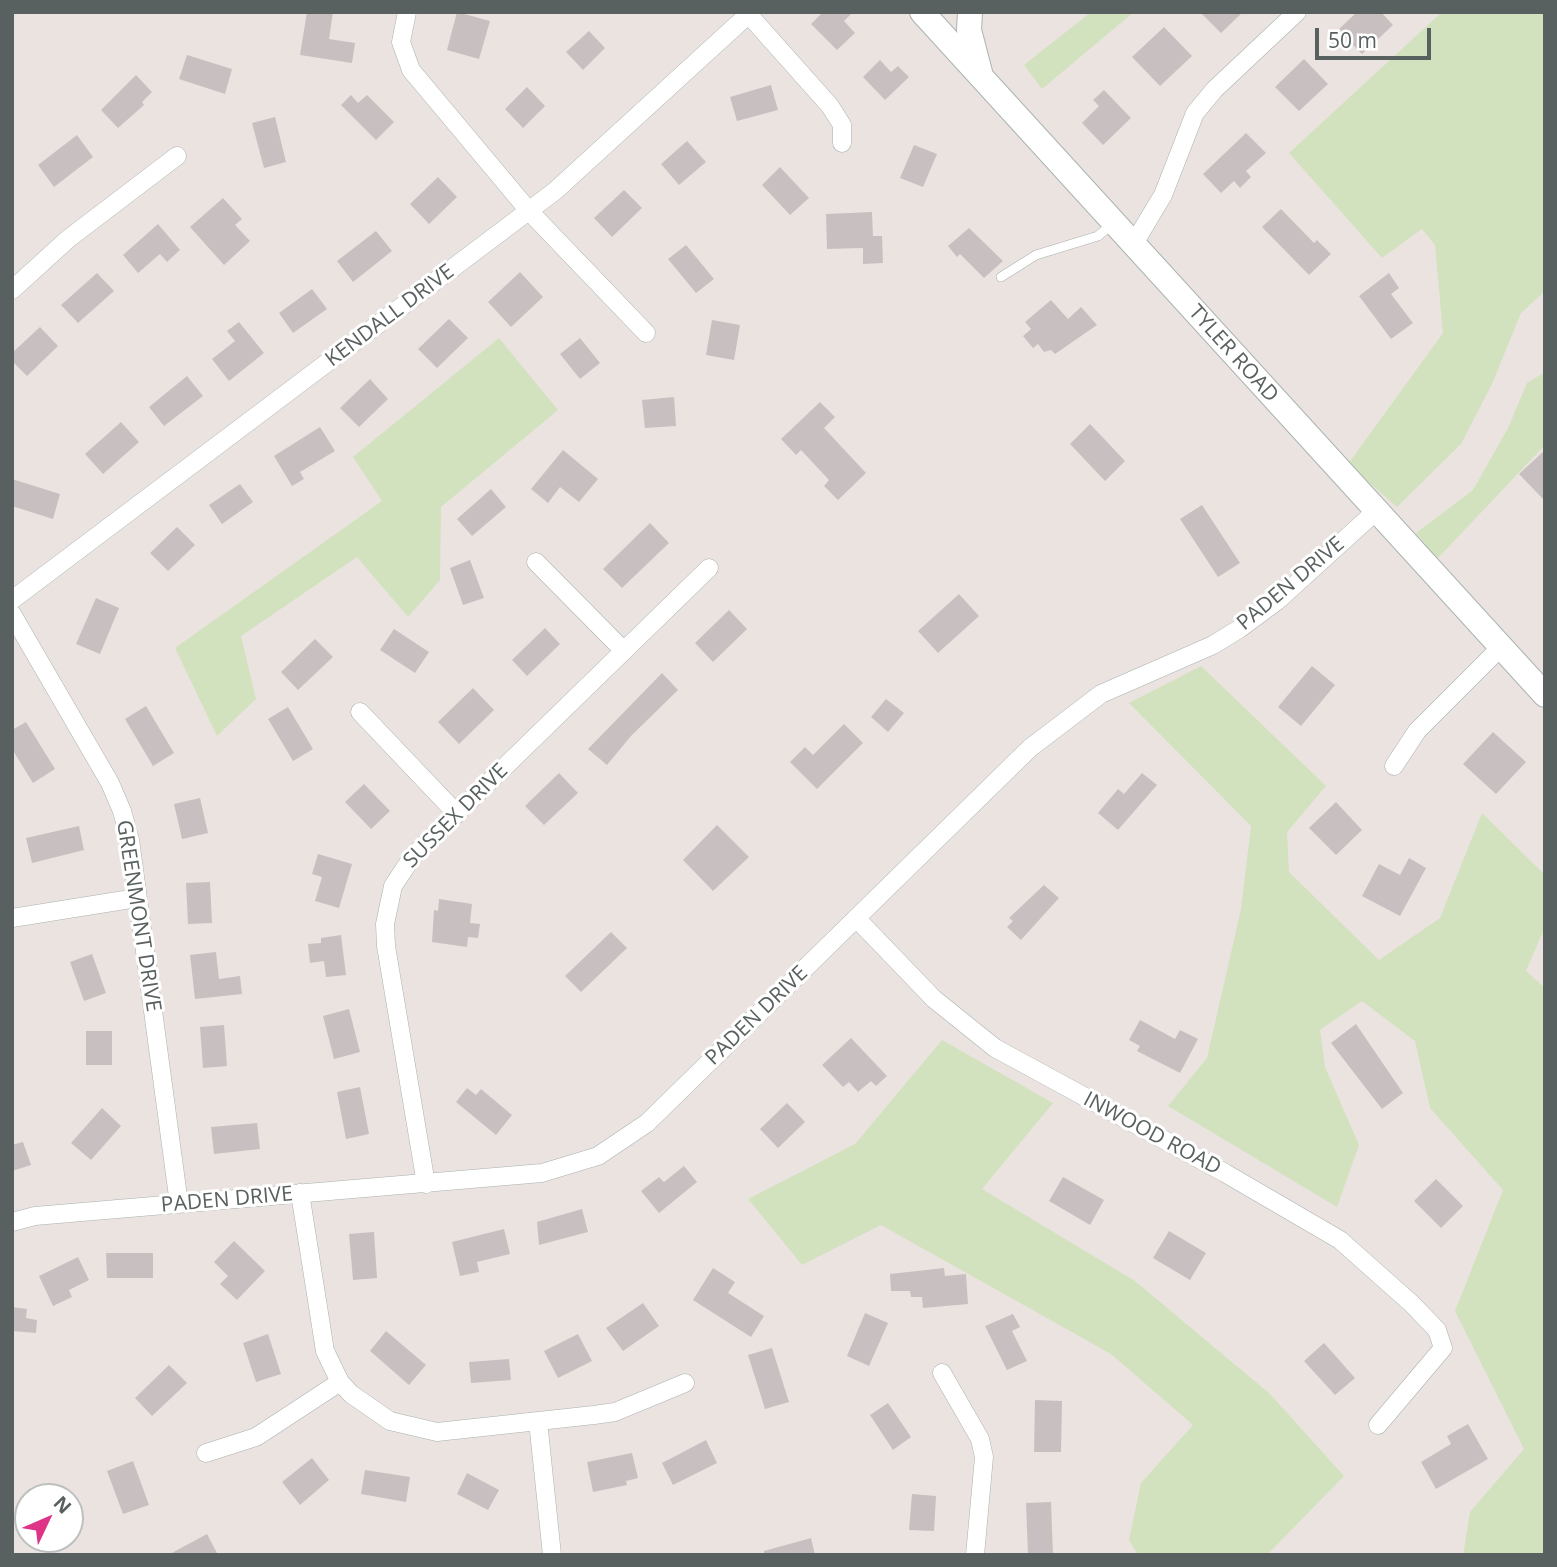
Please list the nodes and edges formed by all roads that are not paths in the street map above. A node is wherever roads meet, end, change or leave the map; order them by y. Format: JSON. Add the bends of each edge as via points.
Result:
{"nodes":[{"id":1,"x":407,"y":12,"type":"edge"},
{"id":2,"x":922,"y":12,"type":"edge"},
{"id":3,"x":970,"y":12,"type":"edge"},
{"id":4,"x":1297,"y":12,"type":"edge"},
{"id":5,"x":750,"y":13,"type":"edge"},
{"id":6,"x":983,"y":79,"type":"junction"},
{"id":7,"x":842,"y":143,"type":"dead end"},
{"id":8,"x":177,"y":156,"type":"dead end"},
{"id":9,"x":529,"y":211,"type":"junction"},
{"id":10,"x":1113,"y":223,"type":"junction"},
{"id":11,"x":1133,"y":245,"type":"junction"},
{"id":12,"x":1001,"y":276,"type":"dead end"},
{"id":13,"x":12,"y":290,"type":"edge"},
{"id":14,"x":646,"y":333,"type":"dead end"},
{"id":15,"x":1375,"y":512,"type":"junction"},
{"id":16,"x":536,"y":562,"type":"dead end"},
{"id":17,"x":709,"y":568,"type":"dead end"},
{"id":18,"x":12,"y":600,"type":"edge"},
{"id":19,"x":12,"y":614,"type":"edge"},
{"id":20,"x":1500,"y":648,"type":"junction"},
{"id":21,"x":624,"y":651,"type":"junction"},
{"id":22,"x":1545,"y":695,"type":"edge"},
{"id":23,"x":360,"y":712,"type":"dead end"},
{"id":24,"x":1394,"y":766,"type":"dead end"},
{"id":25,"x":457,"y":814,"type":"junction"},
{"id":26,"x":137,"y":898,"type":"junction"},
{"id":27,"x":12,"y":918,"type":"edge"},
{"id":28,"x":857,"y":919,"type":"junction"},
{"id":29,"x":426,"y":1184,"type":"junction"},
{"id":30,"x":300,"y":1194,"type":"junction"},
{"id":31,"x":179,"y":1204,"type":"junction"},
{"id":32,"x":12,"y":1222,"type":"edge"},
{"id":33,"x":942,"y":1373,"type":"dead end"},
{"id":34,"x":340,"y":1382,"type":"junction"},
{"id":35,"x":685,"y":1383,"type":"dead end"},
{"id":36,"x":537,"y":1421,"type":"junction"},
{"id":37,"x":1378,"y":1425,"type":"dead end"},
{"id":38,"x":206,"y":1453,"type":"dead end"},
{"id":39,"x":552,"y":1555,"type":"edge"},
{"id":40,"x":975,"y":1555,"type":"edge"}],
"edges":[{"from":1,"to":9,"type":"street","via":[[401,42],[411,70]]},
{"from":2,"to":6,"type":"street","name":"TYLER ROAD"},
{"from":3,"to":6,"type":"street","via":[[969,30]]},
{"from":4,"to":11,"type":"street","via":[[1195,113],[1163,195]]},
{"from":5,"to":7,"type":"street","via":[[830,106],[842,125]]},
{"from":5,"to":9,"type":"street","name":"KENDALL DRIVE"},
{"from":6,"to":10,"type":"street","name":"TYLER ROAD"},
{"from":8,"to":13,"type":"street","via":[[68,239]]},
{"from":9,"to":14,"type":"street"},
{"from":9,"to":18,"type":"street","name":"KENDALL DRIVE"},
{"from":10,"to":11,"type":"street","name":"TYLER ROAD"},
{"from":10,"to":12,"type":"lane","via":[[1098,236],[1036,255]]},
{"from":11,"to":15,"type":"street","name":"TYLER ROAD"},
{"from":15,"to":20,"type":"street","name":"TYLER ROAD"},
{"from":15,"to":28,"type":"street","name":"PADEN DRIVE","via":[[1240,629],[1101,694],[1058,726],[946,828]]},
{"from":16,"to":21,"type":"street"},
{"from":17,"to":21,"type":"street","name":"SUSSEX DRIVE"},
{"from":19,"to":26,"type":"street","name":"GREENMONT DRIVE","via":[[110,783],[130,840]]},
{"from":20,"to":22,"type":"street","name":"TYLER ROAD"},
{"from":20,"to":24,"type":"street","via":[[1417,731]]},
{"from":21,"to":25,"type":"street","name":"SUSSEX DRIVE"},
{"from":23,"to":25,"type":"street"},
{"from":25,"to":29,"type":"street","name":"SUSSEX DRIVE","via":[[402,870],[387,903],[385,925]]},
{"from":26,"to":27,"type":"street"},
{"from":26,"to":31,"type":"street","name":"GREENMONT DRIVE"},
{"from":28,"to":29,"type":"street","name":"PADEN DRIVE","via":[[647,1123],[620,1143],[561,1170]]},
{"from":28,"to":37,"type":"street","name":"INWOOD ROAD","via":[[934,999],[995,1048],[1340,1240],[1429,1321],[1443,1348]]},
{"from":29,"to":30,"type":"street","name":"PADEN DRIVE"},
{"from":30,"to":31,"type":"street","name":"PADEN DRIVE"},
{"from":30,"to":34,"type":"street","via":[[320,1332]]},
{"from":31,"to":32,"type":"street","name":"PADEN DRIVE","via":[[35,1216]]},
{"from":33,"to":40,"type":"street","via":[[981,1439],[984,1457]]},
{"from":34,"to":36,"type":"street","via":[[390,1421],[421,1430],[459,1431]]},
{"from":34,"to":38,"type":"street","via":[[256,1437]]},
{"from":35,"to":36,"type":"street","via":[[615,1412]]},
{"from":36,"to":39,"type":"street"}]}
